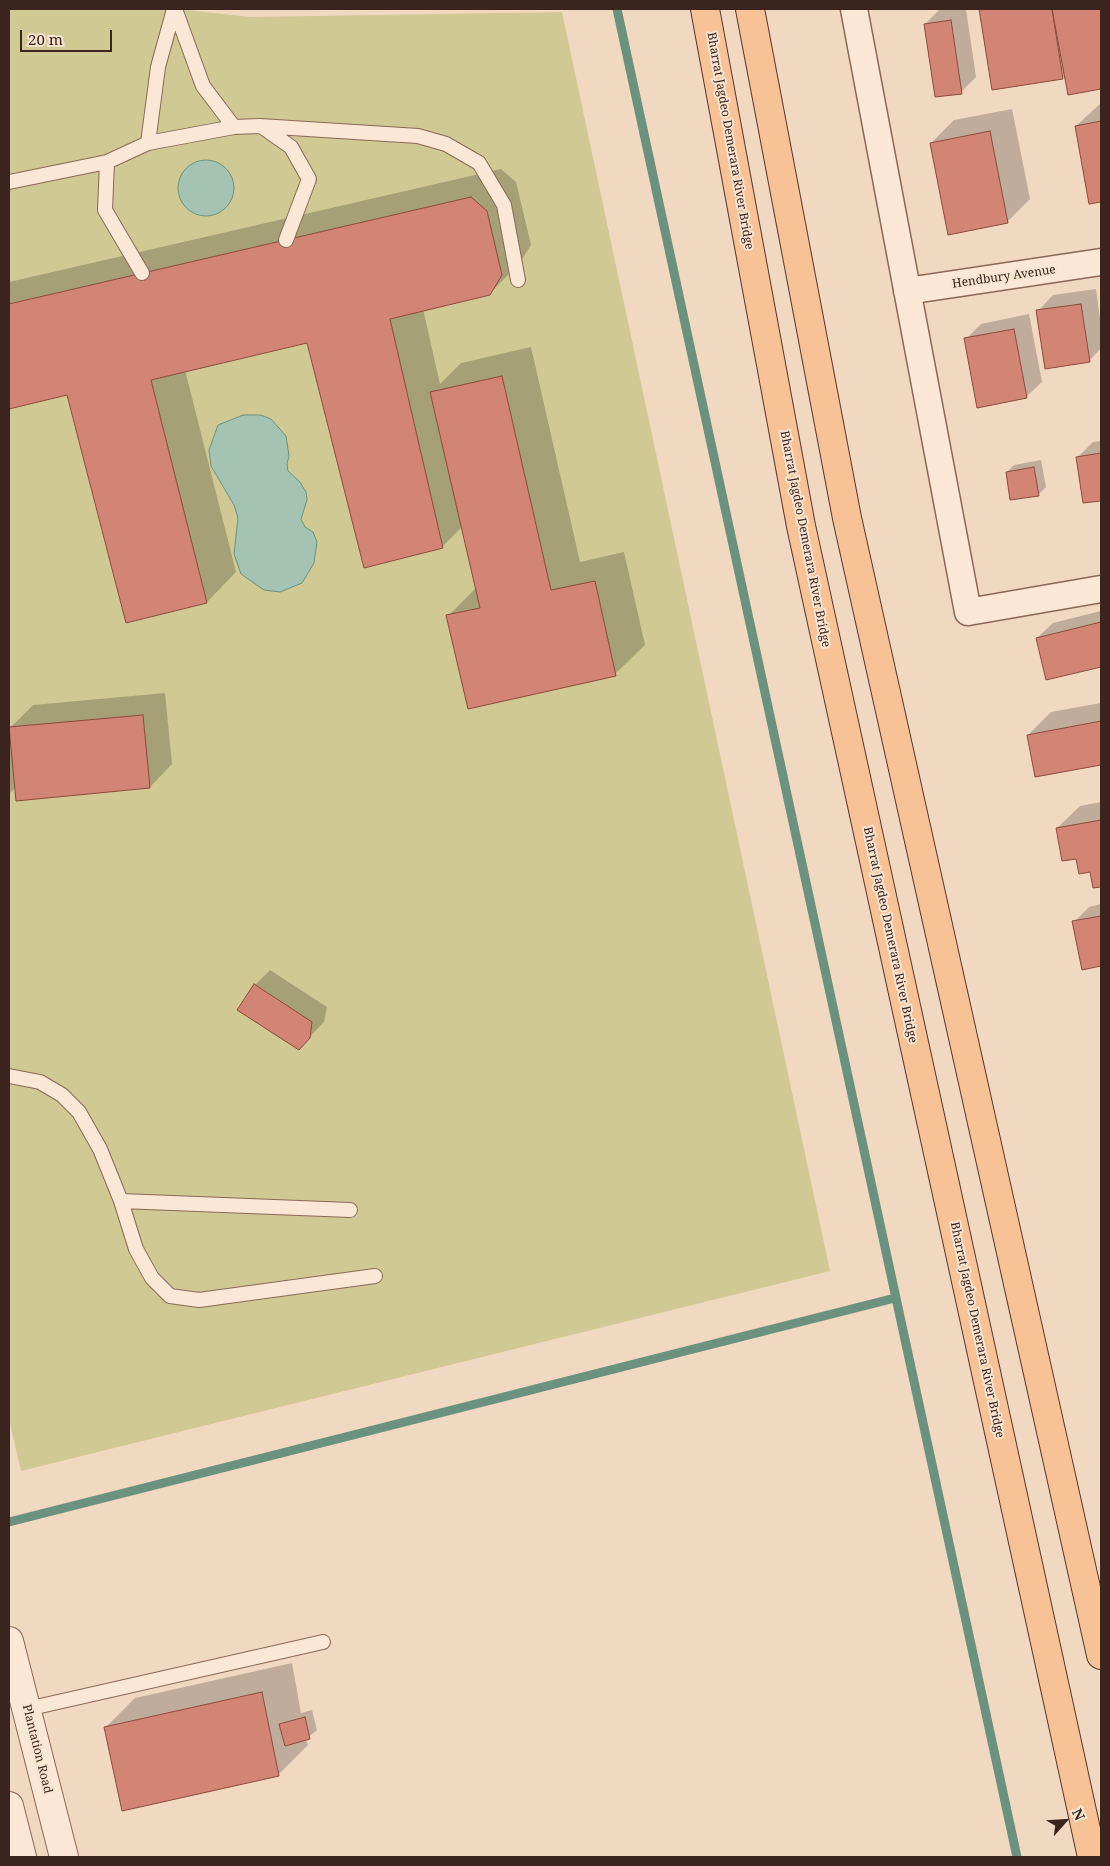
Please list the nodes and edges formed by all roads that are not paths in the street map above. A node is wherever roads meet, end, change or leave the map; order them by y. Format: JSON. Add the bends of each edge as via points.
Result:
{"nodes":[{"id":1,"x":175,"y":9,"type":"edge"},
{"id":2,"x":706,"y":9,"type":"edge"},
{"id":3,"x":750,"y":9,"type":"edge"},
{"id":4,"x":854,"y":9,"type":"edge"},
{"id":5,"x":260,"y":126,"type":"junction"},
{"id":6,"x":234,"y":127,"type":"junction"},
{"id":7,"x":148,"y":143,"type":"junction"},
{"id":8,"x":107,"y":162,"type":"junction"},
{"id":9,"x":9,"y":182,"type":"edge"},
{"id":10,"x":286,"y":240,"type":"dead end"},
{"id":11,"x":1101,"y":262,"type":"edge"},
{"id":12,"x":142,"y":273,"type":"dead end"},
{"id":13,"x":518,"y":280,"type":"dead end"},
{"id":14,"x":907,"y":291,"type":"junction"},
{"id":15,"x":1101,"y":589,"type":"edge"},
{"id":16,"x":9,"y":1076,"type":"edge"},
{"id":17,"x":121,"y":1201,"type":"junction"},
{"id":18,"x":350,"y":1210,"type":"dead end"},
{"id":19,"x":375,"y":1276,"type":"dead end"},
{"id":20,"x":9,"y":1641,"type":"edge"},
{"id":21,"x":323,"y":1642,"type":"dead end"},
{"id":22,"x":1101,"y":1655,"type":"edge"},
{"id":23,"x":27,"y":1709,"type":"junction"},
{"id":24,"x":9,"y":1806,"type":"edge"},
{"id":25,"x":16,"y":1844,"type":"edge"},
{"id":26,"x":64,"y":1857,"type":"edge"},
{"id":27,"x":1092,"y":1857,"type":"edge"}],
"edges":[{"from":1,"to":6,"type":"lane","via":[[204,86]]},
{"from":1,"to":7,"type":"lane","via":[[158,67]]},
{"from":2,"to":27,"type":"main road","name":"Bharrat Jagdeo Demerara River Bridge","via":[[800,526]]},
{"from":3,"to":22,"type":"main road","via":[[847,518]]},
{"from":4,"to":14,"type":"street"},
{"from":5,"to":6,"type":"lane"},
{"from":5,"to":10,"type":"lane","via":[[291,148],[309,179]]},
{"from":5,"to":13,"type":"lane","via":[[418,136],[446,144],[479,163],[504,205]]},
{"from":6,"to":7,"type":"lane"},
{"from":7,"to":8,"type":"lane"},
{"from":8,"to":9,"type":"lane"},
{"from":8,"to":12,"type":"lane","via":[[105,210]]},
{"from":11,"to":14,"type":"street","name":"Hendbury Avenue"},
{"from":14,"to":15,"type":"street","via":[[968,612]]},
{"from":16,"to":17,"type":"lane","via":[[40,1082],[62,1095],[79,1112],[100,1149]]},
{"from":17,"to":18,"type":"lane"},
{"from":17,"to":19,"type":"lane","via":[[136,1249],[152,1278],[170,1296],[199,1300]]},
{"from":20,"to":23,"type":"street","name":"Plantation Road"},
{"from":21,"to":23,"type":"lane"},
{"from":23,"to":26,"type":"street","name":"Plantation Road"},
{"from":24,"to":25,"type":"street"}]}
